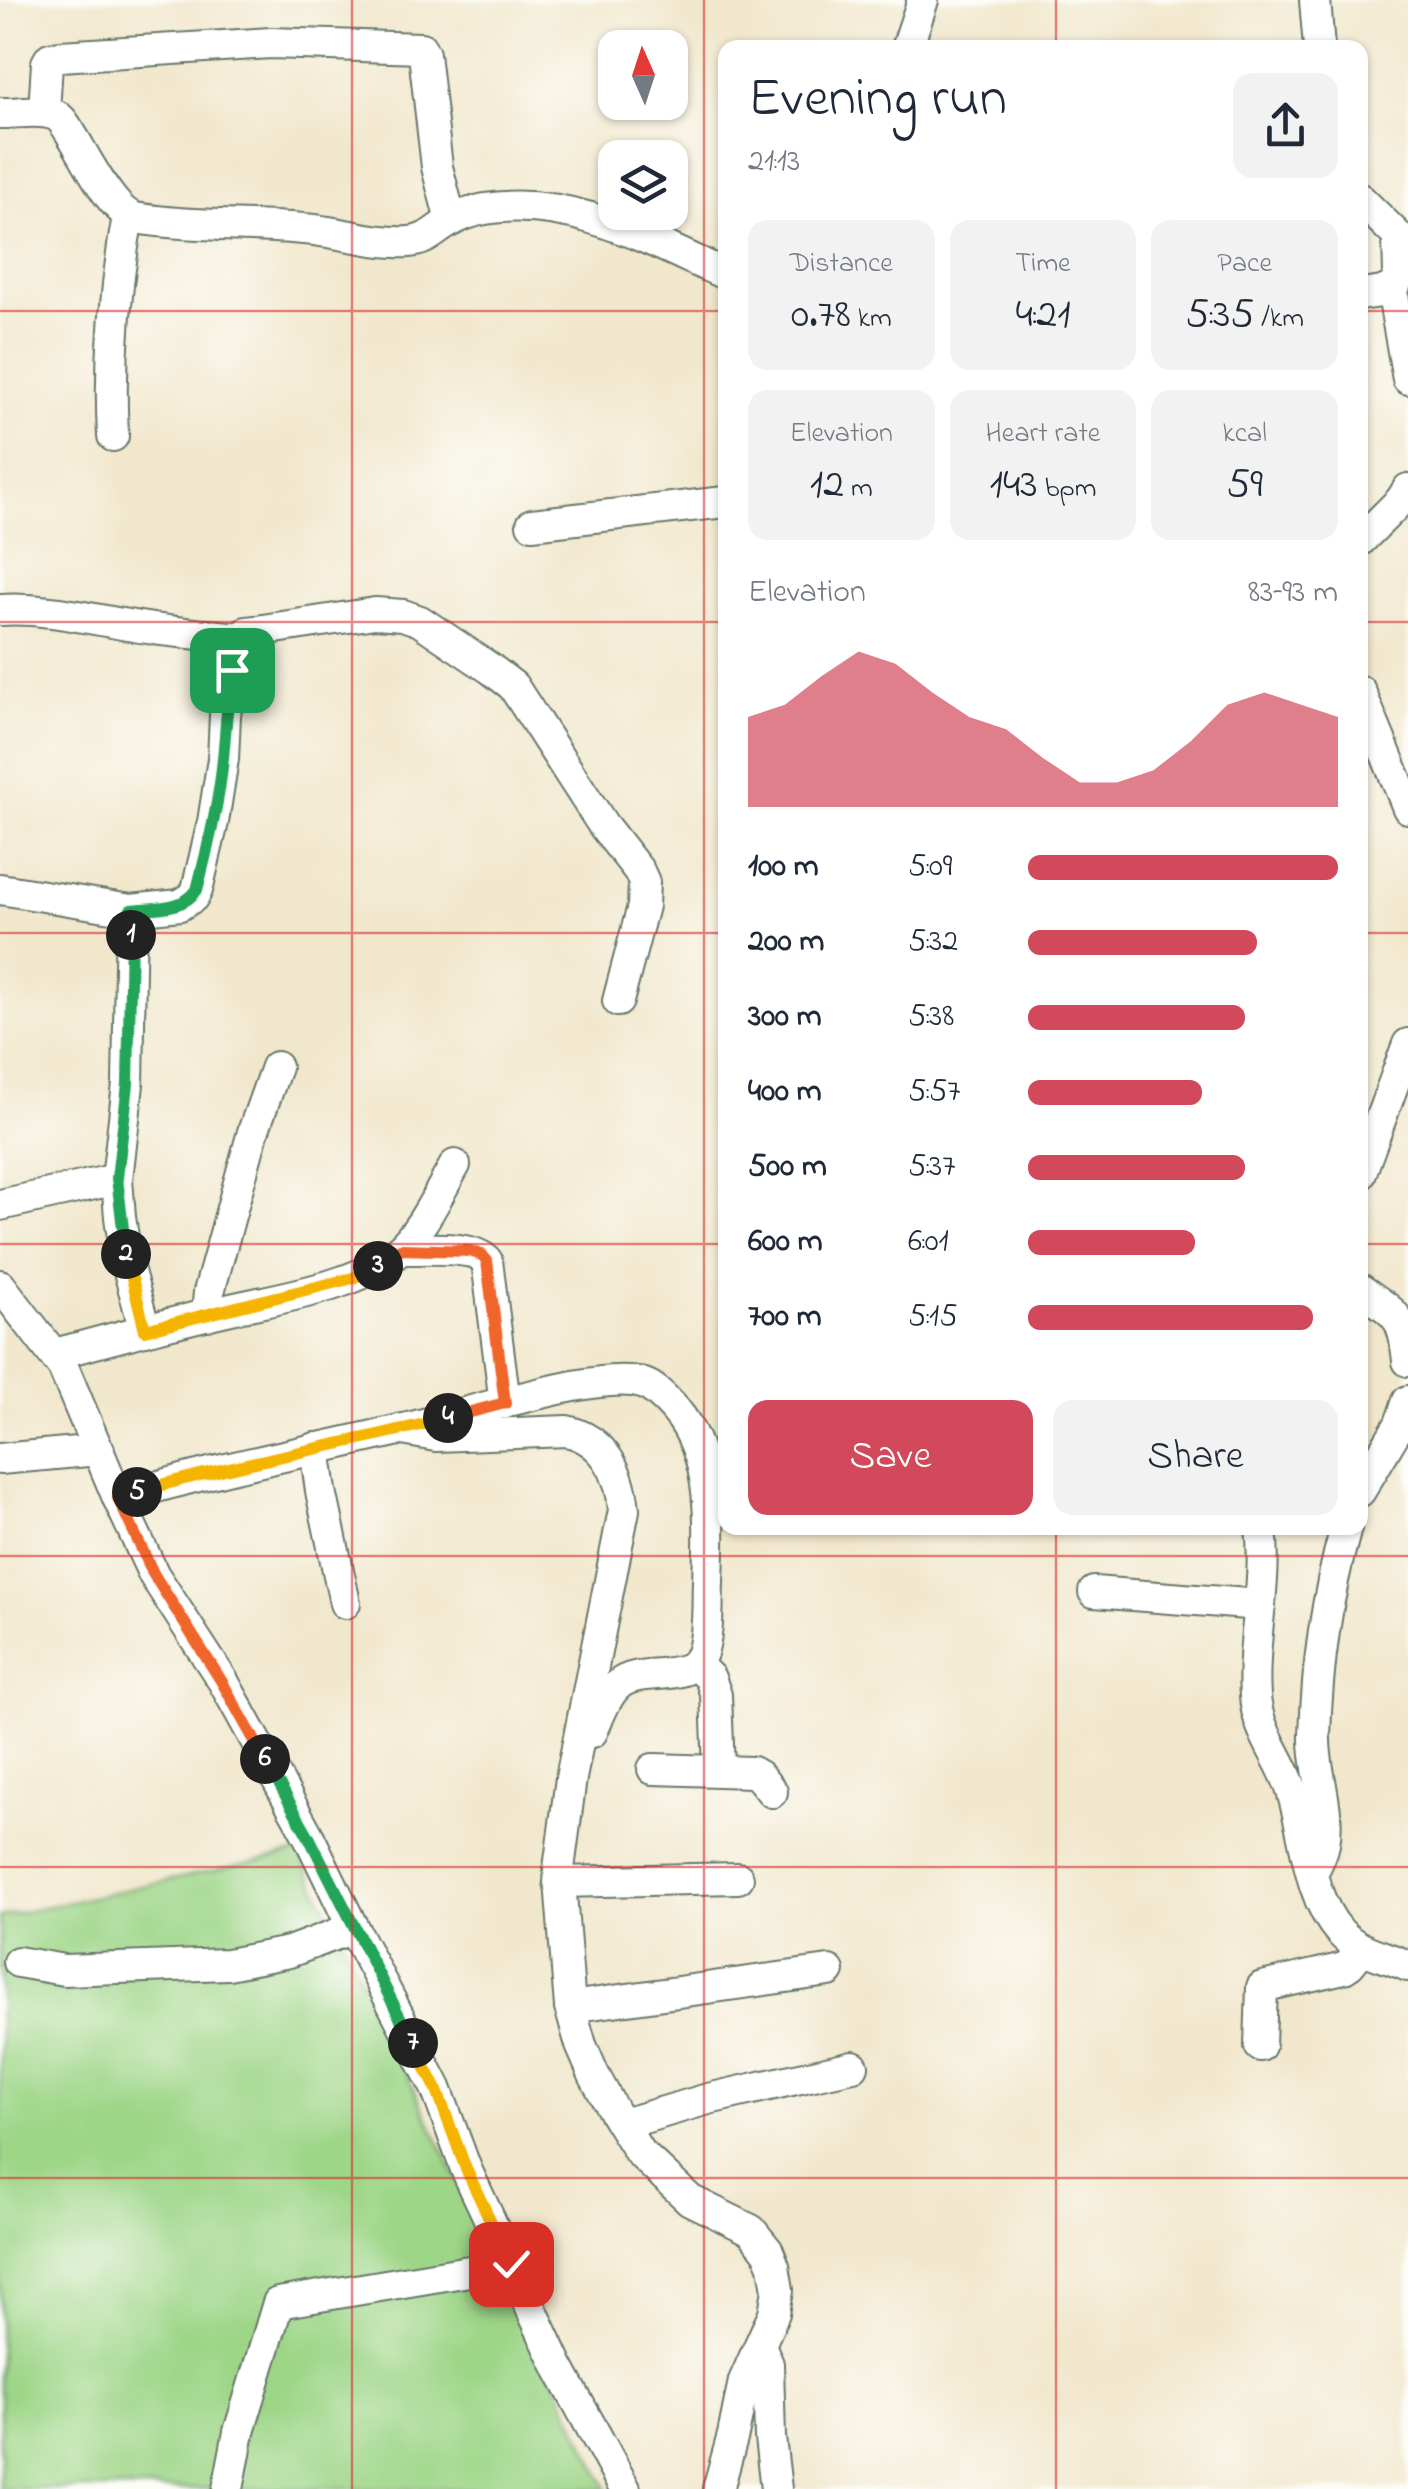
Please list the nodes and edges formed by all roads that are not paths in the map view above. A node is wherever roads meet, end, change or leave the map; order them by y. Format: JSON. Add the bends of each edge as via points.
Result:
{"nodes":[{"id":1,"x":923,"y":0,"type":"edge"},
{"id":2,"x":1315,"y":0,"type":"edge"},
{"id":3,"x":910,"y":40,"type":"edge"},
{"id":4,"x":1318,"y":40,"type":"edge"},
{"id":5,"x":44,"y":112,"type":"junction"},
{"id":6,"x":0,"y":113,"type":"edge"},
{"id":7,"x":1368,"y":207,"type":"edge"},
{"id":8,"x":128,"y":216,"type":"junction"},
{"id":9,"x":451,"y":221,"type":"junction"},
{"id":10,"x":1403,"y":242,"type":"edge"},
{"id":11,"x":718,"y":271,"type":"edge"},
{"id":12,"x":1392,"y":289,"type":"junction"},
{"id":13,"x":1368,"y":294,"type":"edge"},
{"id":14,"x":1408,"y":379,"type":"edge"},
{"id":15,"x":114,"y":436,"type":"dead end"},
{"id":16,"x":1408,"y":488,"type":"edge"},
{"id":17,"x":718,"y":503,"type":"edge"},
{"id":18,"x":532,"y":524,"type":"dead end"},
{"id":19,"x":1368,"y":533,"type":"edge"},
{"id":20,"x":0,"y":610,"type":"edge"},
{"id":21,"x":241,"y":638,"type":"junction"},
{"id":22,"x":1368,"y":710,"type":"edge"},
{"id":23,"x":1408,"y":808,"type":"edge"},
{"id":24,"x":0,"y":889,"type":"edge"},
{"id":25,"x":131,"y":910,"type":"junction"},
{"id":26,"x":618,"y":1001,"type":"dead end"},
{"id":27,"x":1408,"y":1044,"type":"edge"},
{"id":28,"x":276,"y":1067,"type":"dead end"},
{"id":29,"x":1368,"y":1153,"type":"edge"},
{"id":30,"x":455,"y":1166,"type":"dead end"},
{"id":31,"x":117,"y":1178,"type":"junction"},
{"id":32,"x":0,"y":1203,"type":"edge"},
{"id":33,"x":400,"y":1249,"type":"junction"},
{"id":34,"x":0,"y":1285,"type":"edge"},
{"id":35,"x":1368,"y":1295,"type":"edge"},
{"id":36,"x":206,"y":1314,"type":"junction"},
{"id":37,"x":145,"y":1330,"type":"junction"},
{"id":38,"x":55,"y":1354,"type":"junction"},
{"id":39,"x":1408,"y":1362,"type":"edge"},
{"id":40,"x":1408,"y":1401,"type":"edge"},
{"id":41,"x":505,"y":1403,"type":"junction"},
{"id":42,"x":403,"y":1430,"type":"junction"},
{"id":43,"x":315,"y":1448,"type":"junction"},
{"id":44,"x":99,"y":1450,"type":"junction"},
{"id":45,"x":0,"y":1459,"type":"edge"},
{"id":46,"x":1368,"y":1478,"type":"edge"},
{"id":47,"x":118,"y":1498,"type":"junction"},
{"id":48,"x":1262,"y":1535,"type":"edge"},
{"id":49,"x":1344,"y":1535,"type":"edge"},
{"id":50,"x":1094,"y":1592,"type":"dead end"},
{"id":51,"x":344,"y":1603,"type":"dead end"},
{"id":52,"x":1260,"y":1605,"type":"junction"},
{"id":53,"x":696,"y":1664,"type":"junction"},
{"id":54,"x":653,"y":1769,"type":"dead end"},
{"id":55,"x":720,"y":1770,"type":"junction"},
{"id":56,"x":572,"y":1778,"type":"junction"},
{"id":57,"x":772,"y":1792,"type":"dead end"},
{"id":58,"x":1312,"y":1873,"type":"junction"},
{"id":59,"x":738,"y":1878,"type":"dead end"},
{"id":60,"x":559,"y":1882,"type":"junction"},
{"id":61,"x":353,"y":1928,"type":"junction"},
{"id":62,"x":1362,"y":1949,"type":"junction"},
{"id":63,"x":18,"y":1962,"type":"dead end"},
{"id":64,"x":1408,"y":1966,"type":"edge"},
{"id":65,"x":829,"y":1972,"type":"dead end"},
{"id":66,"x":570,"y":2007,"type":"junction"},
{"id":67,"x":1260,"y":2046,"type":"dead end"},
{"id":68,"x":852,"y":2066,"type":"dead end"},
{"id":69,"x":622,"y":2124,"type":"junction"},
{"id":70,"x":511,"y":2264,"type":"junction"},
{"id":71,"x":760,"y":2344,"type":"junction"},
{"id":72,"x":228,"y":2489,"type":"edge"},
{"id":73,"x":626,"y":2489,"type":"edge"},
{"id":74,"x":718,"y":2489,"type":"edge"},
{"id":75,"x":776,"y":2489,"type":"edge"}],
"edges":[{"from":1,"to":3,"type":"street"},
{"from":2,"to":4,"type":"street"},
{"from":5,"to":6,"type":"street"},
{"from":5,"to":8,"type":"street","via":[[62,120]]},
{"from":5,"to":9,"type":"street","via":[[46,63],[60,56],[271,42],[421,48]]},
{"from":7,"to":10,"type":"street"},
{"from":8,"to":9,"type":"street","via":[[398,242],[425,240]]},
{"from":8,"to":15,"type":"street","via":[[114,319]]},
{"from":9,"to":11,"type":"street","via":[[494,208],[562,210],[642,234]]},
{"from":10,"to":12,"type":"street"},
{"from":12,"to":13,"type":"street"},
{"from":12,"to":14,"type":"street"},
{"from":16,"to":19,"type":"street"},
{"from":17,"to":18,"type":"street"},
{"from":20,"to":21,"type":"street","via":[[53,611]]},
{"from":21,"to":25,"type":"street","via":[[214,822],[197,890],[180,905]]},
{"from":21,"to":26,"type":"street","via":[[256,630],[393,613],[420,621],[512,686],[644,882],[644,906]]},
{"from":22,"to":23,"type":"street"},
{"from":24,"to":25,"type":"street"},
{"from":25,"to":31,"type":"street","via":[[128,1084]]},
{"from":27,"to":29,"type":"street"},
{"from":28,"to":36,"type":"street"},
{"from":30,"to":33,"type":"street"},
{"from":31,"to":32,"type":"street"},
{"from":31,"to":37,"type":"street","via":[[127,1264]]},
{"from":33,"to":36,"type":"street","via":[[353,1278]]},
{"from":33,"to":41,"type":"street","via":[[470,1251],[487,1261]]},
{"from":34,"to":38,"type":"street"},
{"from":35,"to":39,"type":"street","via":[[1399,1319]]},
{"from":36,"to":37,"type":"street"},
{"from":37,"to":38,"type":"street"},
{"from":38,"to":44,"type":"street"},
{"from":40,"to":46,"type":"street"},
{"from":41,"to":42,"type":"street"},
{"from":41,"to":53,"type":"street","via":[[630,1380],[648,1385],[686,1423],[706,1481],[706,1620]]},
{"from":42,"to":43,"type":"street"},
{"from":42,"to":56,"type":"street","via":[[436,1436],[567,1431],[590,1440],[620,1480],[624,1510]]},
{"from":43,"to":47,"type":"street"},
{"from":43,"to":51,"type":"street"},
{"from":44,"to":45,"type":"street"},
{"from":44,"to":47,"type":"street"},
{"from":47,"to":61,"type":"street","via":[[154,1575],[232,1699]]},
{"from":48,"to":52,"type":"street"},
{"from":49,"to":58,"type":"street","via":[[1324,1628],[1315,1748],[1326,1827]]},
{"from":50,"to":52,"type":"street"},
{"from":52,"to":58,"type":"street","via":[[1256,1714],[1292,1790]]},
{"from":53,"to":55,"type":"street","via":[[716,1695]]},
{"from":53,"to":56,"type":"street","via":[[619,1683]]},
{"from":54,"to":55,"type":"street"},
{"from":55,"to":57,"type":"street","via":[[752,1772]]},
{"from":56,"to":60,"type":"street"},
{"from":58,"to":62,"type":"street","via":[[1328,1915]]},
{"from":59,"to":60,"type":"street"},
{"from":60,"to":66,"type":"street"},
{"from":61,"to":63,"type":"street","via":[[289,1952],[228,1964],[64,1970]]},
{"from":61,"to":70,"type":"street","via":[[436,2088]]},
{"from":62,"to":64,"type":"street"},
{"from":62,"to":67,"type":"street","via":[[1344,1968],[1262,1988]]},
{"from":65,"to":66,"type":"street"},
{"from":66,"to":69,"type":"street","via":[[594,2075]]},
{"from":68,"to":69,"type":"street"},
{"from":69,"to":71,"type":"street","via":[[640,2152],[690,2200],[751,2230],[768,2251],[778,2290]]},
{"from":70,"to":72,"type":"street","via":[[278,2303]]},
{"from":70,"to":73,"type":"street","via":[[558,2368]]},
{"from":71,"to":74,"type":"street","via":[[744,2381]]},
{"from":71,"to":75,"type":"street","via":[[768,2364]]}]}
